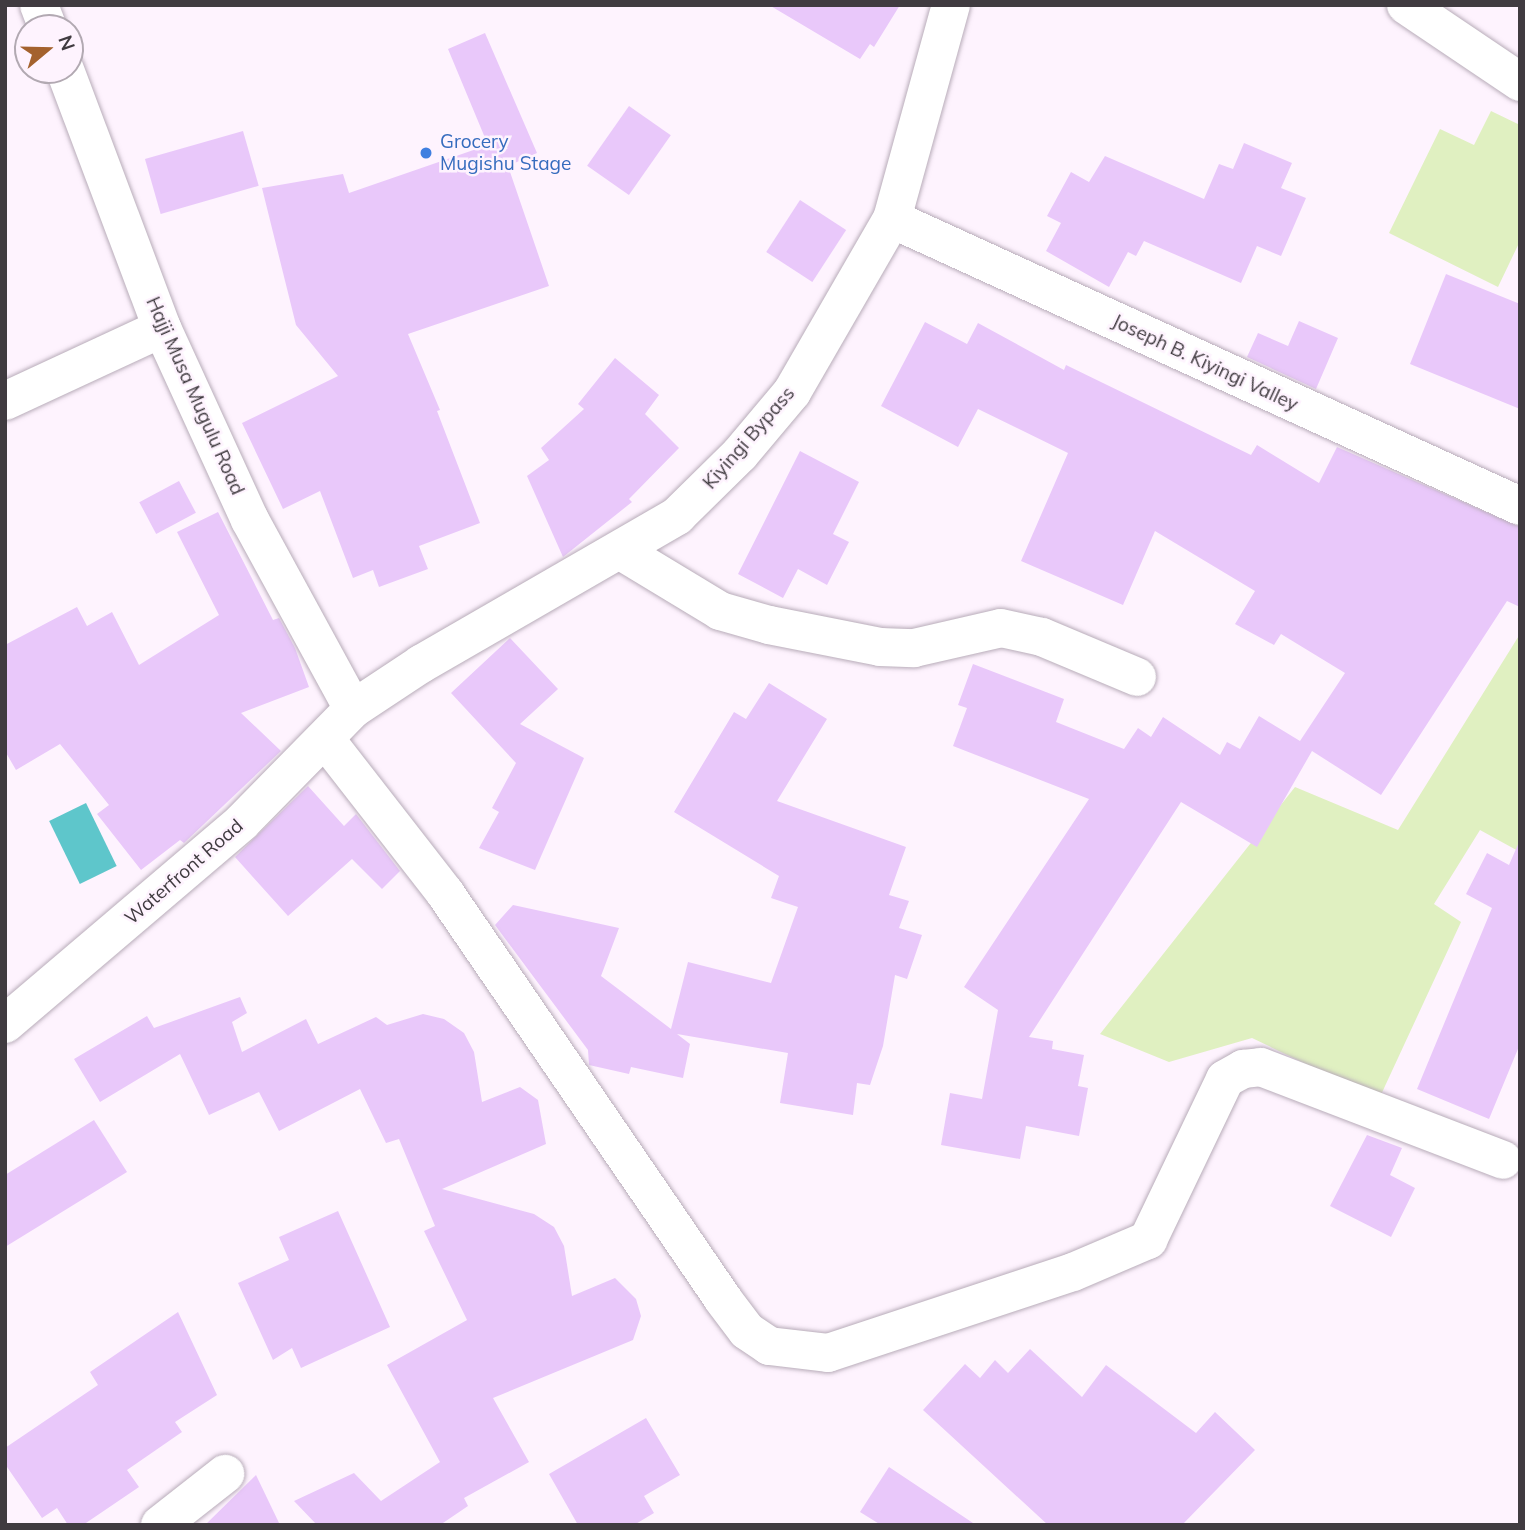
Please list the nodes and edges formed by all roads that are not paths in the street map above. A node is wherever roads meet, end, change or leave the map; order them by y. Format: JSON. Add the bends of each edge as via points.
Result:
{"nodes":[{"id":1,"x":951,"y":5,"type":"edge"},
{"id":2,"x":1406,"y":5,"type":"edge"},
{"id":3,"x":1520,"y":82,"type":"edge"},
{"id":4,"x":70,"y":84,"type":"edge"},
{"id":5,"x":892,"y":219,"type":"junction"},
{"id":6,"x":162,"y":328,"type":"junction"},
{"id":7,"x":5,"y":401,"type":"edge"},
{"id":8,"x":1520,"y":506,"type":"edge"},
{"id":9,"x":621,"y":551,"type":"junction"},
{"id":10,"x":1137,"y":677,"type":"dead end"},
{"id":11,"x":353,"y":709,"type":"junction"},
{"id":12,"x":326,"y":740,"type":"junction"},
{"id":13,"x":5,"y":1024,"type":"edge"},
{"id":14,"x":1503,"y":1160,"type":"dead end"},
{"id":15,"x":225,"y":1474,"type":"dead end"},
{"id":16,"x":160,"y":1525,"type":"edge"}],
"edges":[{"from":1,"to":5,"type":"street","name":"Kiyingi Bypass"},
{"from":2,"to":3,"type":"street"},
{"from":4,"to":6,"type":"street","name":"Hajji Musa Mugulu Road"},
{"from":5,"to":8,"type":"street","name":"Joseph B. Kiyingi Valley"},
{"from":5,"to":9,"type":"street","name":"Kiyingi Bypass","via":[[792,391],[740,454],[677,516]]},
{"from":6,"to":7,"type":"street"},
{"from":6,"to":11,"type":"street","name":"Hajji Musa Mugulu Road","via":[[250,520]]},
{"from":9,"to":10,"type":"street","via":[[720,611],[769,625],[880,647],[914,648],[1001,628],[1042,637]]},
{"from":9,"to":11,"type":"street","name":"Kiyingi Bypass","via":[[421,664]]},
{"from":11,"to":12,"type":"street","name":"Waterfront Road"},
{"from":12,"to":13,"type":"street","name":"Waterfront Road","via":[[242,822]]},
{"from":12,"to":14,"type":"street","via":[[445,893],[722,1298],[747,1331],[769,1346],[828,1353],[1073,1272],[1148,1240],[1225,1079],[1242,1069],[1261,1067]]},
{"from":15,"to":16,"type":"street"}]}
